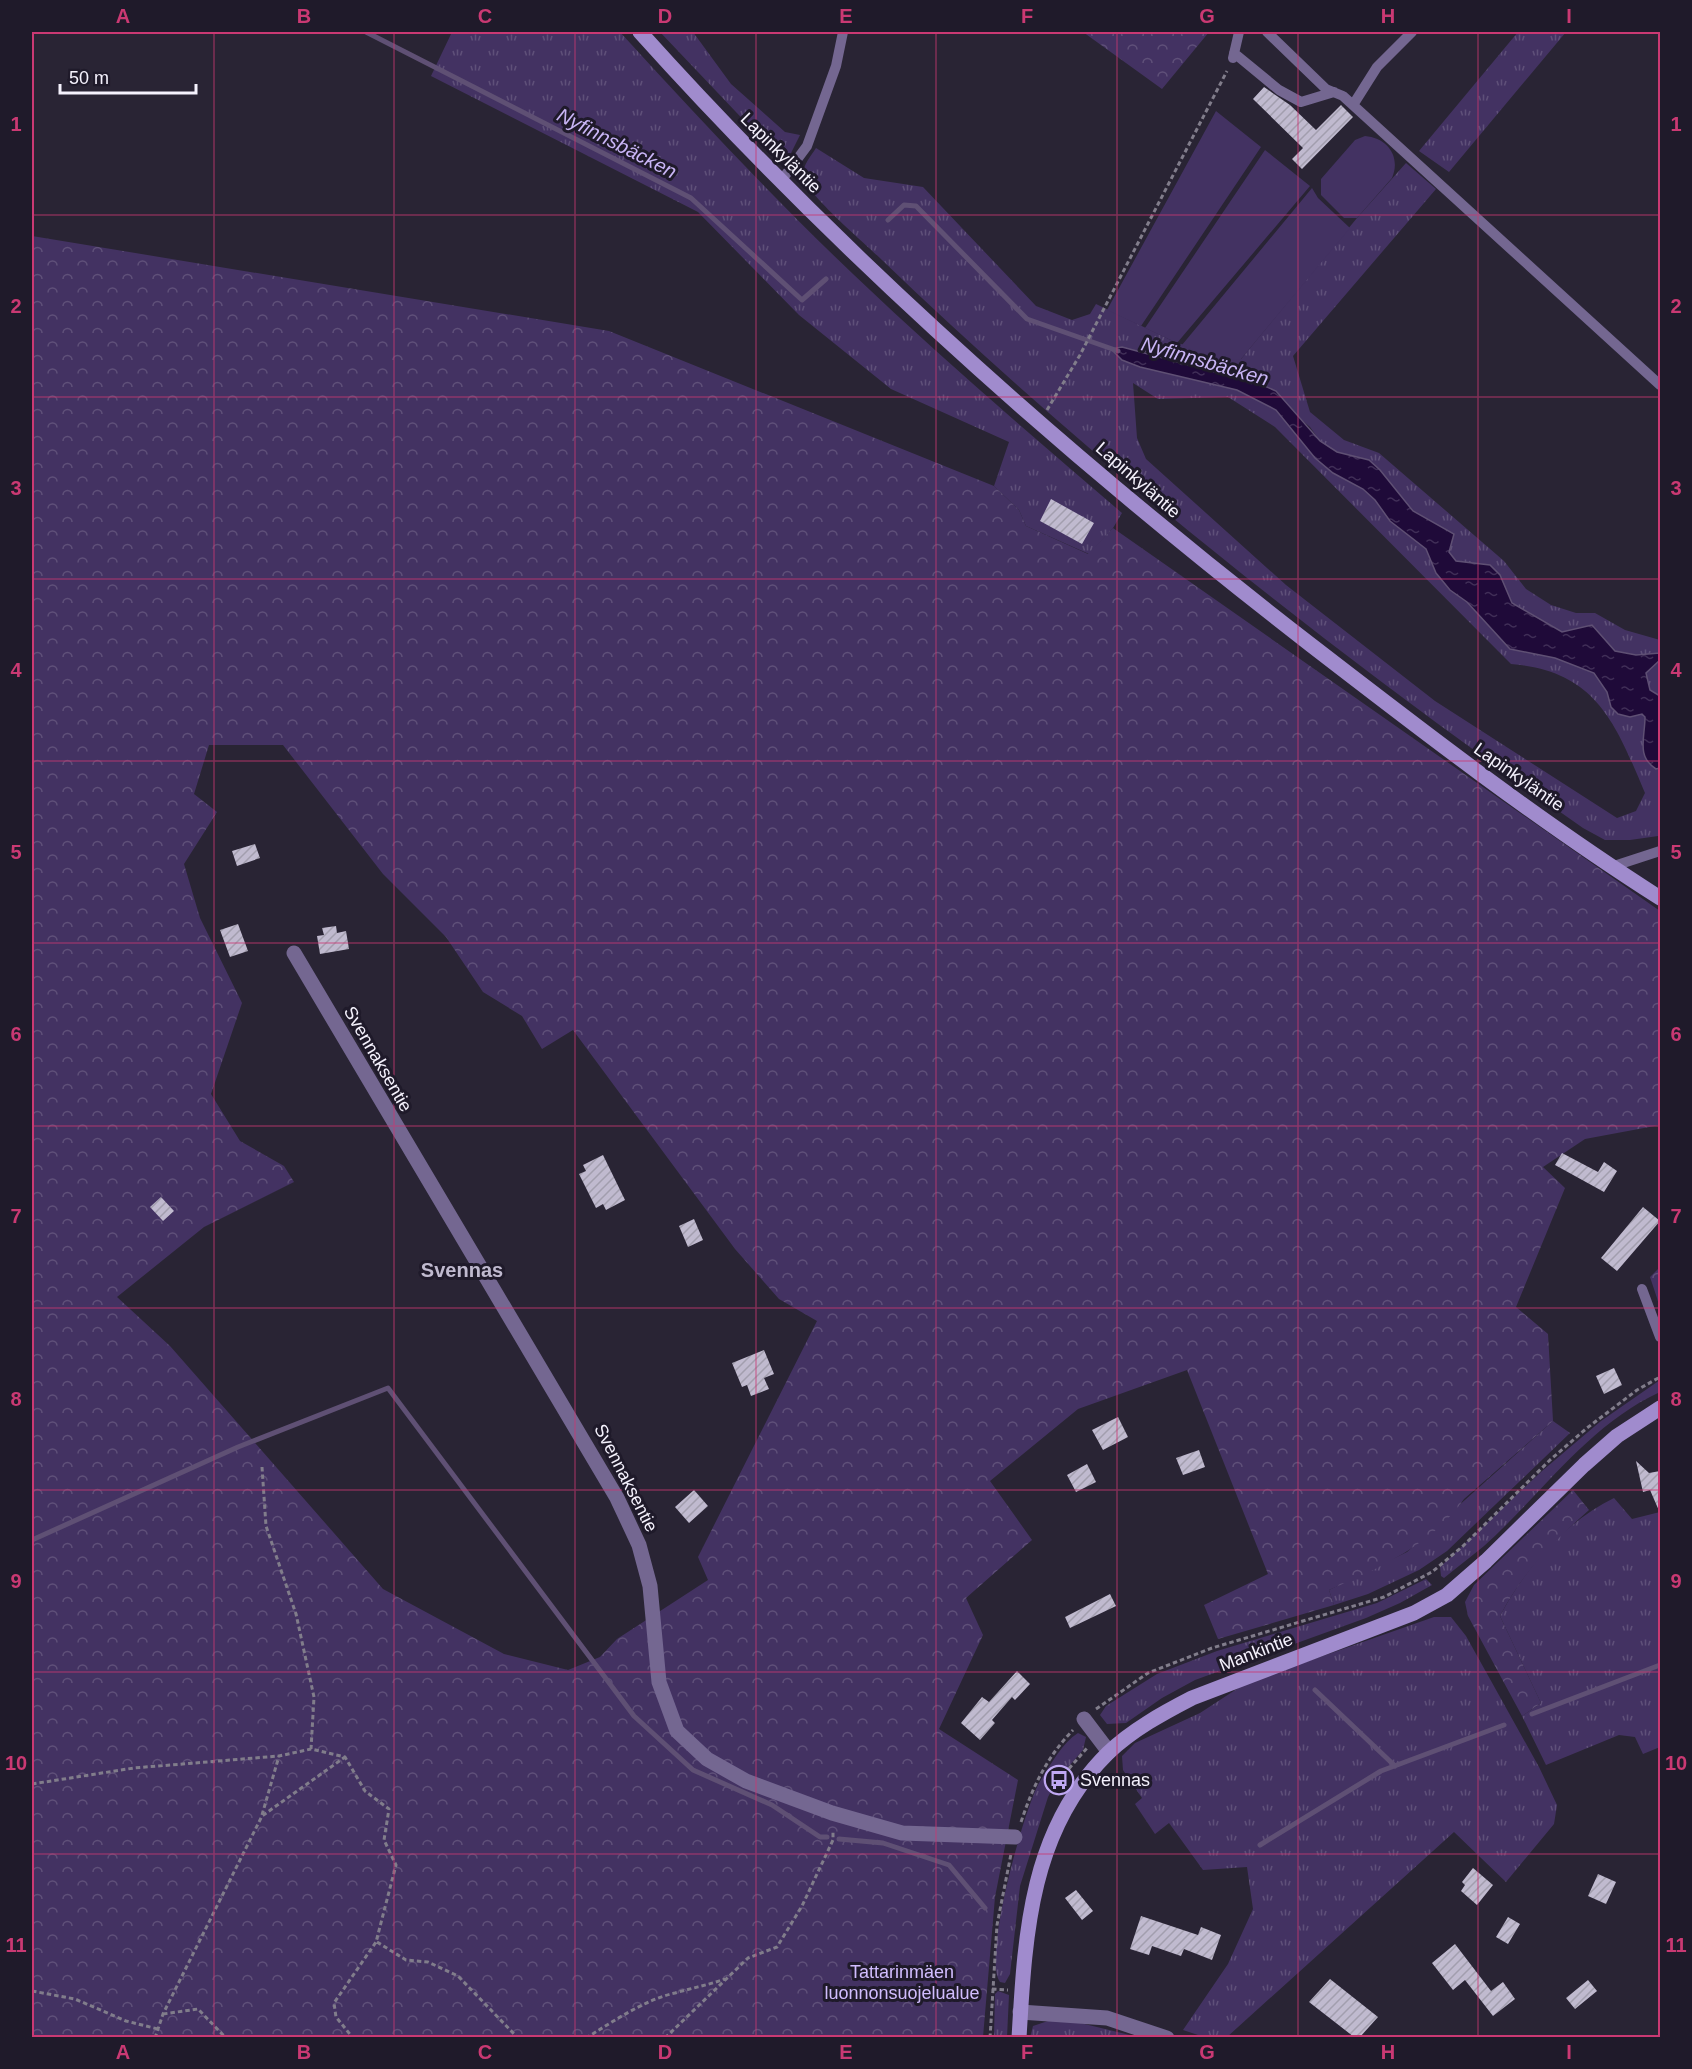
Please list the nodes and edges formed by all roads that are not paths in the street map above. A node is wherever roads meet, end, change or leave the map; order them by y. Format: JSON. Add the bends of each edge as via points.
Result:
{"nodes":[{"id":1,"x":640,"y":32,"type":"edge"},
{"id":2,"x":843,"y":32,"type":"edge"},
{"id":3,"x":1239,"y":32,"type":"edge"},
{"id":4,"x":1267,"y":32,"type":"edge"},
{"id":5,"x":1412,"y":32,"type":"edge"},
{"id":6,"x":1334,"y":92,"type":"junction"},
{"id":7,"x":1353,"y":105,"type":"junction"},
{"id":8,"x":781,"y":181,"type":"junction"},
{"id":9,"x":1660,"y":385,"type":"edge"},
{"id":10,"x":1660,"y":851,"type":"edge"},
{"id":11,"x":1614,"y":866,"type":"junction"},
{"id":12,"x":1660,"y":898,"type":"edge"},
{"id":13,"x":294,"y":953,"type":"dead end"},
{"id":14,"x":1642,"y":1289,"type":"dead end"},
{"id":15,"x":1660,"y":1337,"type":"edge"},
{"id":16,"x":1660,"y":1408,"type":"edge"},
{"id":17,"x":1084,"y":1719,"type":"dead end"},
{"id":18,"x":1109,"y":1752,"type":"junction"},
{"id":19,"x":1016,"y":1837,"type":"road end"},
{"id":20,"x":1020,"y":2012,"type":"junction"},
{"id":21,"x":1019,"y":2037,"type":"edge"},
{"id":22,"x":1167,"y":2037,"type":"edge"}],
"edges":[{"from":1,"to":8,"type":"main road","name":"Lapinkyläntie"},
{"from":2,"to":8,"type":"lane","via":[[836,66],[807,146]]},
{"from":3,"to":6,"type":"lane","via":[[1233,57],[1279,90],[1301,102]]},
{"from":4,"to":6,"type":"lane","via":[[1326,89]]},
{"from":5,"to":7,"type":"lane","via":[[1377,67]]},
{"from":6,"to":7,"type":"lane"},
{"from":7,"to":9,"type":"lane"},
{"from":8,"to":11,"type":"main road","name":"Lapinkyläntie","via":[[887,285],[1174,537],[1443,748]]},
{"from":10,"to":11,"type":"lane"},
{"from":11,"to":12,"type":"main road","name":"Lapinkyläntie"},
{"from":13,"to":19,"type":"street","name":"Svennaksentie","via":[[617,1498],[639,1545],[650,1586],[659,1682],[677,1731],[707,1759],[746,1782],[832,1813],[902,1833]]},
{"from":14,"to":15,"type":"lane"},
{"from":16,"to":18,"type":"main road","name":"Mankintie","via":[[1600,1450],[1447,1595],[1405,1617],[1192,1698],[1158,1716]]},
{"from":17,"to":18,"type":"street"},
{"from":18,"to":20,"type":"main road","name":"Mankintie","via":[[1069,1802],[1039,1870],[1030,1904]]},
{"from":20,"to":21,"type":"main road","name":"Mankintie"},
{"from":20,"to":22,"type":"street","via":[[1107,2018]]}]}
